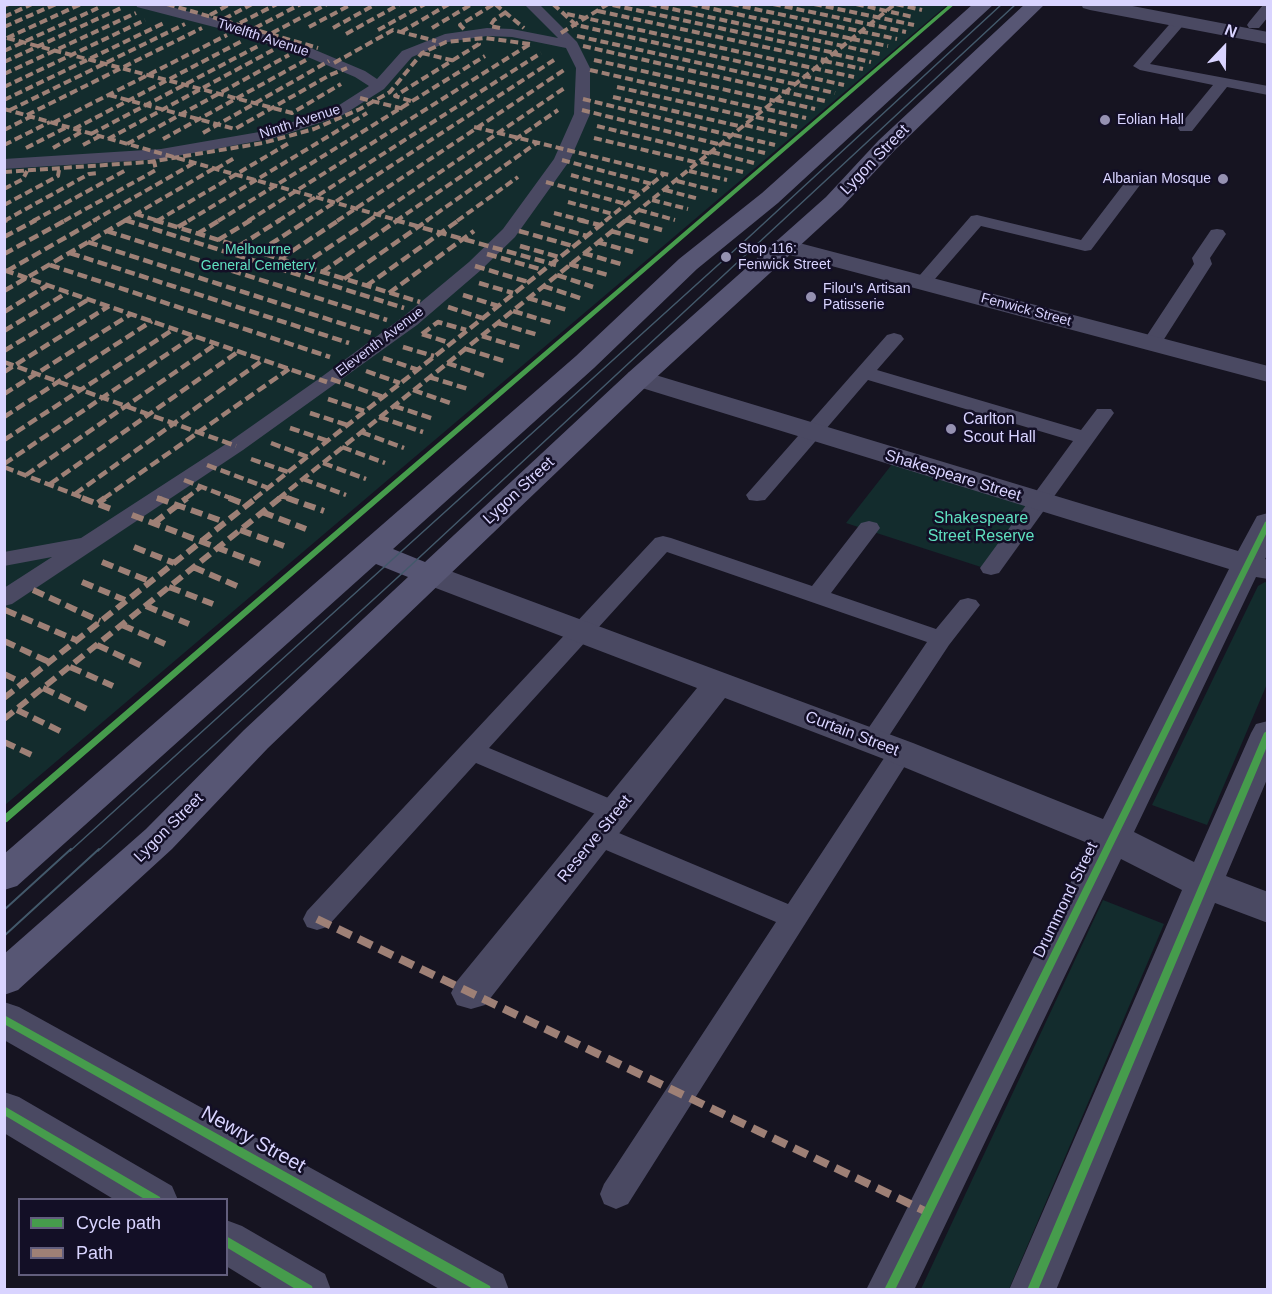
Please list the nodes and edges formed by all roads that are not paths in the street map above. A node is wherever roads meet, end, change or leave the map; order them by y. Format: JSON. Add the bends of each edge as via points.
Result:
{"nodes":[{"id":1,"x":142,"y":4,"type":"edge"},
{"id":2,"x":530,"y":4,"type":"edge"},
{"id":3,"x":985,"y":4,"type":"edge"},
{"id":4,"x":1036,"y":4,"type":"edge"},
{"id":5,"x":1090,"y":4,"type":"edge"},
{"id":6,"x":1145,"y":4,"type":"edge"},
{"id":7,"x":1268,"y":8,"type":"edge"},
{"id":8,"x":1180,"y":21,"type":"junction"},
{"id":9,"x":1259,"y":31,"type":"edge"},
{"id":10,"x":572,"y":45,"type":"junction"},
{"id":11,"x":1222,"y":82,"type":"junction"},
{"id":12,"x":379,"y":86,"type":"junction"},
{"id":13,"x":1268,"y":91,"type":"edge"},
{"id":14,"x":1186,"y":128,"type":"dead end"},
{"id":15,"x":4,"y":164,"type":"edge"},
{"id":16,"x":1132,"y":185,"type":"dead end"},
{"id":17,"x":727,"y":231,"type":"junction"},
{"id":18,"x":1217,"y":234,"type":"dead end"},
{"id":19,"x":784,"y":246,"type":"junction"},
{"id":20,"x":922,"y":283,"type":"junction"},
{"id":21,"x":894,"y":339,"type":"dead end"},
{"id":22,"x":1152,"y":343,"type":"junction"},
{"id":23,"x":585,"y":362,"type":"junction"},
{"id":24,"x":865,"y":373,"type":"junction"},
{"id":25,"x":1268,"y":374,"type":"edge"},
{"id":26,"x":639,"y":378,"type":"junction"},
{"id":27,"x":1104,"y":413,"type":"dead end"},
{"id":28,"x":812,"y":432,"type":"junction"},
{"id":29,"x":1086,"y":438,"type":"junction"},
{"id":30,"x":757,"y":495,"type":"dead end"},
{"id":31,"x":1040,"y":502,"type":"junction"},
{"id":32,"x":1268,"y":522,"type":"edge"},
{"id":33,"x":869,"y":528,"type":"dead end"},
{"id":34,"x":91,"y":543,"type":"junction"},
{"id":35,"x":372,"y":552,"type":"junction"},
{"id":36,"x":4,"y":559,"type":"edge"},
{"id":37,"x":1257,"y":567,"type":"edge"},
{"id":38,"x":991,"y":568,"type":"dead end"},
{"id":39,"x":431,"y":575,"type":"junction"},
{"id":40,"x":817,"y":596,"type":"junction"},
{"id":41,"x":4,"y":599,"type":"edge"},
{"id":42,"x":968,"y":605,"type":"dead end"},
{"id":43,"x":581,"y":632,"type":"junction"},
{"id":44,"x":942,"y":639,"type":"junction"},
{"id":45,"x":718,"y":684,"type":"junction"},
{"id":46,"x":1268,"y":733,"type":"edge"},
{"id":47,"x":887,"y":747,"type":"junction"},
{"id":48,"x":472,"y":751,"type":"junction"},
{"id":49,"x":607,"y":823,"type":"junction"},
{"id":50,"x":1112,"y":838,"type":"junction"},
{"id":51,"x":4,"y":876,"type":"edge"},
{"id":52,"x":1203,"y":884,"type":"junction"},
{"id":53,"x":1268,"y":908,"type":"edge"},
{"id":54,"x":794,"y":918,"type":"junction"},
{"id":55,"x":318,"y":920,"type":"dead end"},
{"id":56,"x":4,"y":979,"type":"edge"},
{"id":57,"x":471,"y":993,"type":"dead end"},
{"id":58,"x":4,"y":1018,"type":"edge"},
{"id":59,"x":4,"y":1110,"type":"edge"},
{"id":60,"x":615,"y":1194,"type":"dead end"},
{"id":61,"x":153,"y":1198,"type":"edge"},
{"id":62,"x":228,"y":1242,"type":"edge"},
{"id":63,"x":308,"y":1290,"type":"edge"},
{"id":64,"x":486,"y":1290,"type":"edge"},
{"id":65,"x":889,"y":1290,"type":"edge"},
{"id":66,"x":1032,"y":1290,"type":"edge"}],
"edges":[{"from":1,"to":12,"type":"lane","name":"Twelfth Avenue","via":[[308,52]]},
{"from":2,"to":10,"type":"lane","name":"Eleventh Avenue"},
{"from":3,"to":17,"type":"street","via":[[770,198]]},
{"from":4,"to":19,"type":"street","name":"Lygon Street"},
{"from":5,"to":8,"type":"street"},
{"from":6,"to":9,"type":"street"},
{"from":7,"to":9,"type":"lane"},
{"from":8,"to":9,"type":"street"},
{"from":8,"to":11,"type":"lane","via":[[1140,66]]},
{"from":10,"to":12,"type":"lane","name":"Ninth Avenue","via":[[512,33],[445,38],[407,54]]},
{"from":10,"to":34,"type":"lane","name":"Eleventh Avenue","via":[[583,68],[582,114],[562,160],[509,233],[401,327],[236,446]]},
{"from":11,"to":13,"type":"lane"},
{"from":11,"to":14,"type":"lane"},
{"from":12,"to":15,"type":"lane","name":"Ninth Avenue","via":[[338,112],[268,135],[161,154]]},
{"from":16,"to":20,"type":"lane","via":[[1085,246],[977,220]]},
{"from":17,"to":19,"type":"street"},
{"from":17,"to":23,"type":"street"},
{"from":18,"to":22,"type":"lane","via":[[1201,258],[1203,264]]},
{"from":19,"to":20,"type":"street","name":"Fenwick Street"},
{"from":19,"to":26,"type":"street","name":"Lygon Street"},
{"from":20,"to":22,"type":"street","name":"Fenwick Street"},
{"from":21,"to":24,"type":"lane"},
{"from":22,"to":25,"type":"street","name":"Fenwick Street"},
{"from":23,"to":26,"type":"street"},
{"from":23,"to":35,"type":"street"},
{"from":24,"to":28,"type":"lane"},
{"from":24,"to":29,"type":"lane"},
{"from":26,"to":28,"type":"street","name":"Shakespeare Street"},
{"from":26,"to":39,"type":"street","name":"Lygon Street"},
{"from":27,"to":29,"type":"lane"},
{"from":28,"to":30,"type":"lane"},
{"from":28,"to":31,"type":"street","name":"Shakespeare Street"},
{"from":29,"to":31,"type":"lane"},
{"from":31,"to":37,"type":"street","name":"Shakespeare Street"},
{"from":31,"to":38,"type":"lane"},
{"from":32,"to":37,"type":"street","name":"Drummond Street"},
{"from":33,"to":40,"type":"lane"},
{"from":34,"to":36,"type":"lane","name":"Eleventh Avenue"},
{"from":34,"to":41,"type":"lane"},
{"from":35,"to":39,"type":"street"},
{"from":35,"to":51,"type":"street"},
{"from":37,"to":50,"type":"street","name":"Drummond Street"},
{"from":39,"to":43,"type":"street","name":"Curtain Street"},
{"from":39,"to":56,"type":"street","name":"Lygon Street","via":[[256,739],[151,847]]},
{"from":40,"to":43,"type":"lane","via":[[663,543]]},
{"from":40,"to":44,"type":"lane"},
{"from":42,"to":44,"type":"lane"},
{"from":43,"to":45,"type":"street","name":"Curtain Street"},
{"from":43,"to":48,"type":"lane"},
{"from":44,"to":47,"type":"lane"},
{"from":45,"to":47,"type":"street","name":"Curtain Street"},
{"from":45,"to":49,"type":"street","name":"Reserve Street"},
{"from":46,"to":52,"type":"street"},
{"from":47,"to":50,"type":"street","name":"Curtain Street"},
{"from":47,"to":54,"type":"lane"},
{"from":48,"to":49,"type":"lane"},
{"from":48,"to":55,"type":"lane"},
{"from":49,"to":54,"type":"lane"},
{"from":49,"to":57,"type":"street","name":"Reserve Street"},
{"from":50,"to":52,"type":"street","name":"Curtain Street"},
{"from":50,"to":65,"type":"street","name":"Drummond Street"},
{"from":52,"to":53,"type":"street","name":"Curtain Street"},
{"from":52,"to":66,"type":"street"},
{"from":54,"to":60,"type":"lane"},
{"from":58,"to":64,"type":"street","name":"Newry Street"},
{"from":59,"to":61,"type":"street"},
{"from":62,"to":63,"type":"street"}]}
